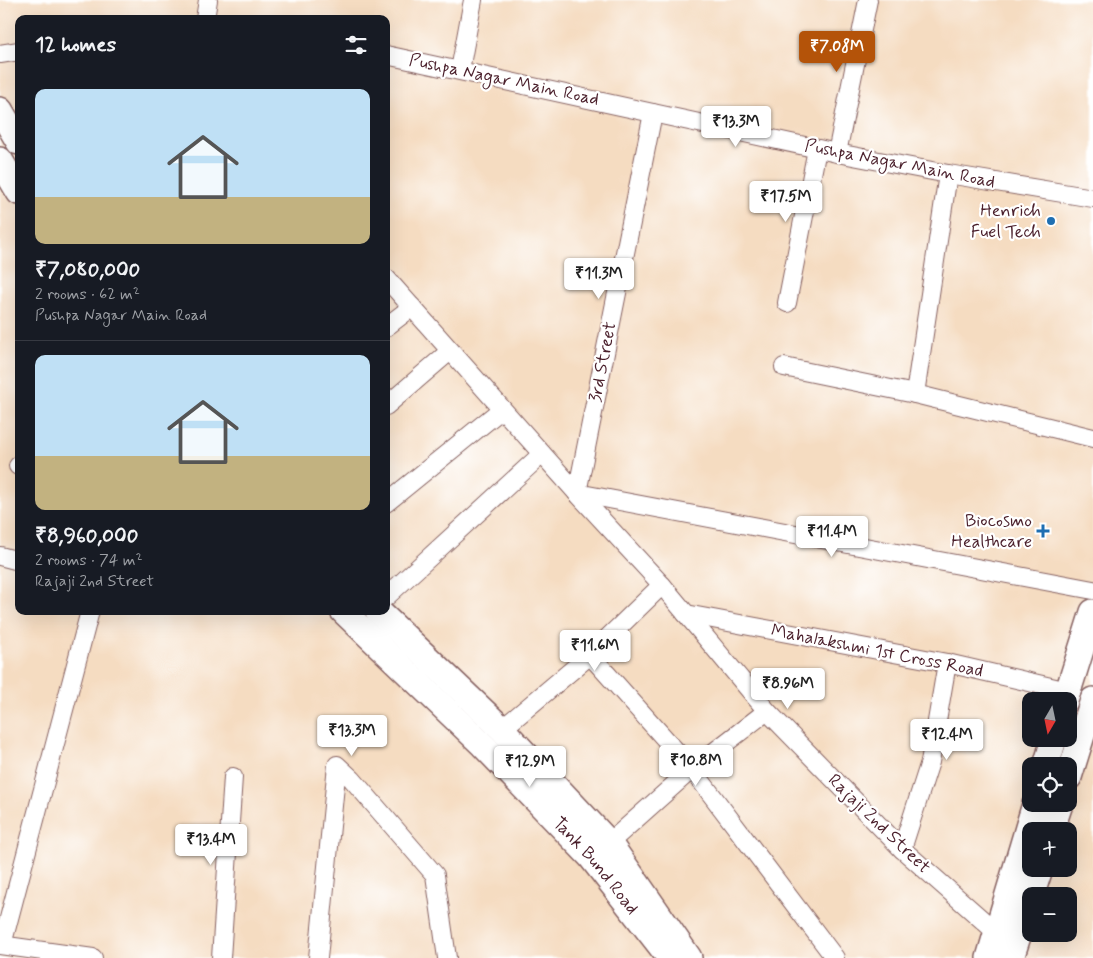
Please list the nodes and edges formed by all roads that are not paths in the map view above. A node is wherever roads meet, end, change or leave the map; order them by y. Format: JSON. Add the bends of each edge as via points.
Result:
{"nodes":[{"id":1,"x":208,"y":0,"type":"edge"},
{"id":2,"x":473,"y":0,"type":"edge"},
{"id":3,"x":868,"y":0,"type":"edge"},
{"id":4,"x":205,"y":15,"type":"edge"},
{"id":5,"x":15,"y":52,"type":"edge"},
{"id":6,"x":0,"y":54,"type":"edge"},
{"id":7,"x":390,"y":56,"type":"edge"},
{"id":8,"x":460,"y":70,"type":"junction"},
{"id":9,"x":0,"y":110,"type":"edge"},
{"id":10,"x":653,"y":113,"type":"junction"},
{"id":11,"x":15,"y":135,"type":"edge"},
{"id":12,"x":817,"y":149,"type":"junction"},
{"id":13,"x":837,"y":153,"type":"junction"},
{"id":14,"x":0,"y":160,"type":"edge"},
{"id":15,"x":948,"y":174,"type":"junction"},
{"id":16,"x":15,"y":185,"type":"edge"},
{"id":17,"x":1093,"y":198,"type":"edge"},
{"id":18,"x":390,"y":282,"type":"edge"},
{"id":19,"x":787,"y":303,"type":"dead end"},
{"id":20,"x":412,"y":307,"type":"junction"},
{"id":21,"x":390,"y":324,"type":"edge"},
{"id":22,"x":450,"y":351,"type":"junction"},
{"id":23,"x":784,"y":367,"type":"dead end"},
{"id":24,"x":915,"y":394,"type":"junction"},
{"id":25,"x":390,"y":403,"type":"edge"},
{"id":26,"x":502,"y":409,"type":"junction"},
{"id":27,"x":1093,"y":438,"type":"edge"},
{"id":28,"x":542,"y":454,"type":"junction"},
{"id":29,"x":577,"y":493,"type":"junction"},
{"id":30,"x":390,"y":500,"type":"edge"},
{"id":31,"x":0,"y":556,"type":"edge"},
{"id":32,"x":15,"y":560,"type":"edge"},
{"id":33,"x":662,"y":584,"type":"junction"},
{"id":34,"x":1093,"y":590,"type":"edge"},
{"id":35,"x":390,"y":593,"type":"edge"},
{"id":36,"x":1093,"y":612,"type":"edge"},
{"id":37,"x":686,"y":614,"type":"junction"},
{"id":38,"x":89,"y":615,"type":"edge"},
{"id":39,"x":347,"y":615,"type":"edge"},
{"id":40,"x":382,"y":615,"type":"edge"},
{"id":41,"x":590,"y":655,"type":"junction"},
{"id":42,"x":947,"y":663,"type":"junction"},
{"id":43,"x":1052,"y":692,"type":"edge"},
{"id":44,"x":1068,"y":692,"type":"edge"},
{"id":45,"x":1093,"y":700,"type":"edge"},
{"id":46,"x":767,"y":711,"type":"junction"},
{"id":47,"x":502,"y":729,"type":"junction"},
{"id":48,"x":1075,"y":757,"type":"edge"},
{"id":49,"x":692,"y":769,"type":"junction"},
{"id":50,"x":233,"y":777,"type":"dead end"},
{"id":51,"x":1033,"y":812,"type":"edge"},
{"id":52,"x":609,"y":843,"type":"junction"},
{"id":53,"x":902,"y":849,"type":"junction"},
{"id":54,"x":1037,"y":877,"type":"edge"},
{"id":55,"x":996,"y":932,"type":"junction"},
{"id":56,"x":1,"y":945,"type":"edge"},
{"id":57,"x":93,"y":958,"type":"edge"},
{"id":58,"x":221,"y":958,"type":"edge"},
{"id":59,"x":318,"y":958,"type":"edge"},
{"id":60,"x":447,"y":958,"type":"edge"},
{"id":61,"x":670,"y":958,"type":"edge"},
{"id":62,"x":689,"y":958,"type":"edge"},
{"id":63,"x":835,"y":958,"type":"edge"},
{"id":64,"x":989,"y":958,"type":"edge"},
{"id":65,"x":1011,"y":958,"type":"edge"}],
"edges":[{"from":1,"to":4,"type":"street"},
{"from":2,"to":8,"type":"street"},
{"from":3,"to":13,"type":"street"},
{"from":5,"to":6,"type":"street"},
{"from":7,"to":8,"type":"street","name":"Pushpa Nagar Main Road"},
{"from":8,"to":10,"type":"street","name":"Pushpa Nagar Main Road"},
{"from":9,"to":11,"type":"main road"},
{"from":10,"to":12,"type":"street","name":"Pushpa Nagar Main Road"},
{"from":10,"to":29,"type":"street","name":"3rd Street"},
{"from":12,"to":13,"type":"street","name":"Pushpa Nagar Main Road"},
{"from":12,"to":19,"type":"street"},
{"from":13,"to":15,"type":"street","name":"Pushpa Nagar Main Road"},
{"from":14,"to":16,"type":"main road"},
{"from":15,"to":17,"type":"street","name":"Pushpa Nagar Main Road"},
{"from":15,"to":24,"type":"street"},
{"from":18,"to":20,"type":"street","name":"Rajaji 2nd Street"},
{"from":20,"to":21,"type":"street"},
{"from":20,"to":22,"type":"street","name":"Rajaji 2nd Street"},
{"from":22,"to":25,"type":"street"},
{"from":22,"to":26,"type":"street","name":"Rajaji 2nd Street"},
{"from":23,"to":24,"type":"street"},
{"from":24,"to":27,"type":"street"},
{"from":26,"to":28,"type":"street","name":"Rajaji 2nd Street"},
{"from":26,"to":30,"type":"street"},
{"from":28,"to":29,"type":"street","name":"Rajaji 2nd Street"},
{"from":28,"to":35,"type":"street"},
{"from":29,"to":33,"type":"street","name":"Rajaji 2nd Street"},
{"from":29,"to":34,"type":"street"},
{"from":31,"to":32,"type":"street"},
{"from":33,"to":37,"type":"street","name":"Rajaji 2nd Street"},
{"from":33,"to":41,"type":"street"},
{"from":36,"to":44,"type":"main road"},
{"from":37,"to":42,"type":"street","name":"Mahalakshmi 1st Cross Road"},
{"from":37,"to":46,"type":"street","name":"Rajaji 2nd Street"},
{"from":38,"to":56,"type":"street"},
{"from":39,"to":61,"type":"main road","name":"Tank Bund Road","via":[[483,745],[591,857]]},
{"from":40,"to":47,"type":"main road","name":"Tank Bund Road"},
{"from":41,"to":47,"type":"street"},
{"from":41,"to":49,"type":"street"},
{"from":42,"to":43,"type":"street","name":"Mahalakshmi 1st Cross Road"},
{"from":42,"to":53,"type":"street","via":[[930,762]]},
{"from":45,"to":48,"type":"main road"},
{"from":46,"to":49,"type":"street"},
{"from":46,"to":53,"type":"street","name":"Rajaji 2nd Street"},
{"from":47,"to":52,"type":"main road","name":"Tank Bund Road"},
{"from":49,"to":52,"type":"street"},
{"from":49,"to":63,"type":"street"},
{"from":50,"to":58,"type":"street"},
{"from":51,"to":55,"type":"main road"},
{"from":52,"to":62,"type":"main road","name":"Tank Bund Road"},
{"from":53,"to":55,"type":"street","name":"Rajaji 2nd Street"},
{"from":54,"to":65,"type":"main road"},
{"from":55,"to":64,"type":"main road"},
{"from":56,"to":57,"type":"street"},
{"from":59,"to":60,"type":"street","via":[[337,765],[434,875]]}]}
